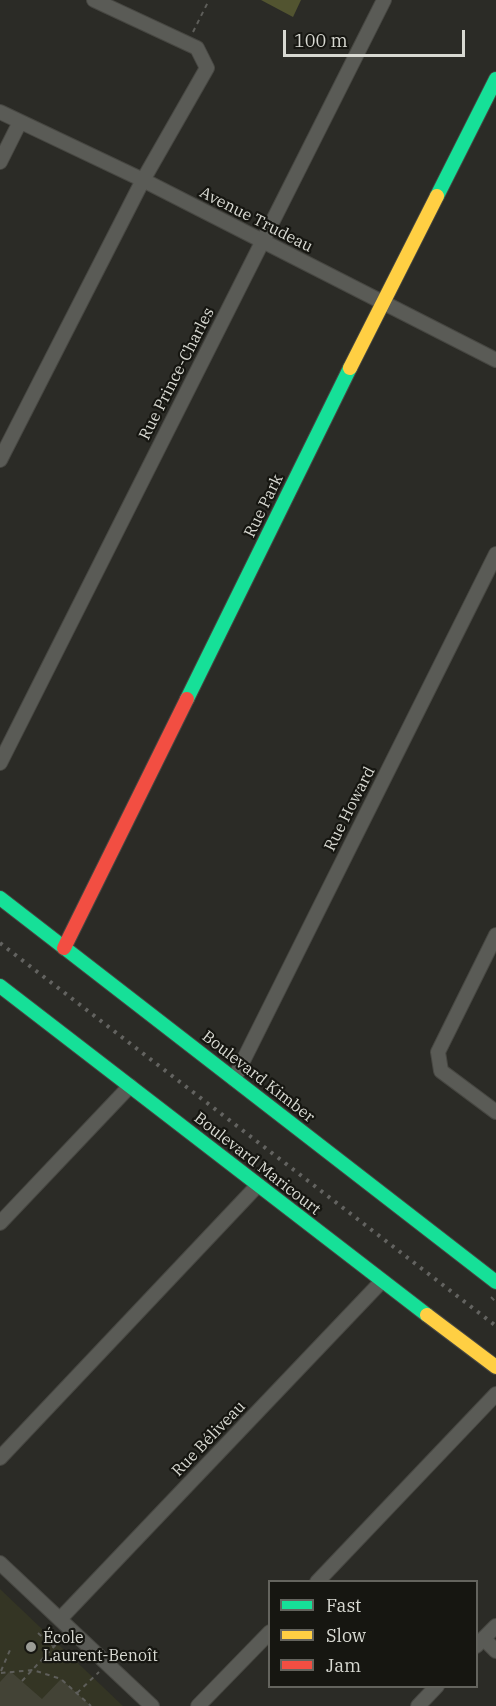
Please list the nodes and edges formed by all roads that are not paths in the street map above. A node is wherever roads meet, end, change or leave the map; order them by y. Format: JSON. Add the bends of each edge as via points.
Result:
{"nodes":[{"id":1,"x":94,"y":0,"type":"edge"},
{"id":2,"x":384,"y":0,"type":"edge"},
{"id":3,"x":496,"y":79,"type":"edge"},
{"id":4,"x":0,"y":112,"type":"edge"},
{"id":5,"x":20,"y":122,"type":"junction"},
{"id":6,"x":0,"y":162,"type":"edge"},
{"id":7,"x":143,"y":180,"type":"junction"},
{"id":8,"x":262,"y":242,"type":"junction"},
{"id":9,"x":383,"y":302,"type":"junction"},
{"id":10,"x":496,"y":360,"type":"edge"},
{"id":11,"x":0,"y":460,"type":"edge"},
{"id":12,"x":496,"y":554,"type":"edge"},
{"id":13,"x":0,"y":763,"type":"edge"},
{"id":14,"x":0,"y":898,"type":"edge"},
{"id":15,"x":496,"y":935,"type":"edge"},
{"id":16,"x":64,"y":948,"type":"junction"},
{"id":17,"x":2,"y":990,"type":"edge"},
{"id":18,"x":234,"y":1079,"type":"junction"},
{"id":19,"x":130,"y":1086,"type":"junction"},
{"id":20,"x":496,"y":1112,"type":"edge"},
{"id":21,"x":258,"y":1185,"type":"junction"},
{"id":22,"x":0,"y":1223,"type":"edge"},
{"id":23,"x":382,"y":1281,"type":"junction"},
{"id":24,"x":496,"y":1282,"type":"edge"},
{"id":25,"x":496,"y":1367,"type":"edge"},
{"id":26,"x":496,"y":1394,"type":"edge"},
{"id":27,"x":0,"y":1458,"type":"edge"},
{"id":28,"x":0,"y":1563,"type":"edge"},
{"id":29,"x":318,"y":1580,"type":"edge"},
{"id":30,"x":60,"y":1618,"type":"junction"},
{"id":31,"x":496,"y":1626,"type":"edge"},
{"id":32,"x":268,"y":1634,"type":"edge"},
{"id":33,"x":480,"y":1643,"type":"edge"},
{"id":34,"x":496,"y":1651,"type":"edge"},
{"id":35,"x":435,"y":1688,"type":"edge"},
{"id":36,"x":152,"y":1706,"type":"edge"},
{"id":37,"x":198,"y":1706,"type":"edge"},
{"id":38,"x":418,"y":1706,"type":"edge"}],
"edges":[{"from":1,"to":7,"type":"street","via":[[197,48],[207,69]]},
{"from":2,"to":8,"type":"street","name":"Rue Prince-Charles"},
{"from":3,"to":9,"type":"street","name":"Rue Park"},
{"from":4,"to":5,"type":"street","name":"Avenue Trudeau"},
{"from":5,"to":6,"type":"street"},
{"from":5,"to":7,"type":"street","name":"Avenue Trudeau"},
{"from":7,"to":8,"type":"street","name":"Avenue Trudeau"},
{"from":7,"to":11,"type":"street"},
{"from":8,"to":9,"type":"street","name":"Avenue Trudeau"},
{"from":8,"to":13,"type":"street","name":"Rue Prince-Charles"},
{"from":9,"to":10,"type":"street","name":"Avenue Trudeau"},
{"from":9,"to":16,"type":"street","name":"Rue Park"},
{"from":12,"to":18,"type":"street","name":"Rue Howard"},
{"from":14,"to":16,"type":"street","name":"Boulevard Kimber"},
{"from":15,"to":20,"type":"street","via":[[438,1052],[441,1071]]},
{"from":16,"to":18,"type":"street","name":"Boulevard Kimber"},
{"from":17,"to":19,"type":"street","name":"Boulevard Maricourt"},
{"from":18,"to":24,"type":"street","name":"Boulevard Kimber"},
{"from":19,"to":21,"type":"street","name":"Boulevard Maricourt"},
{"from":19,"to":22,"type":"street"},
{"from":21,"to":23,"type":"street","name":"Boulevard Maricourt"},
{"from":21,"to":27,"type":"street"},
{"from":23,"to":25,"type":"street","name":"Boulevard Maricourt"},
{"from":23,"to":30,"type":"street","name":"Rue Béliveau"},
{"from":26,"to":29,"type":"street"},
{"from":28,"to":30,"type":"street"},
{"from":30,"to":36,"type":"street"},
{"from":31,"to":33,"type":"street"},
{"from":32,"to":37,"type":"street"},
{"from":33,"to":34,"type":"street"},
{"from":35,"to":38,"type":"street"}]}
